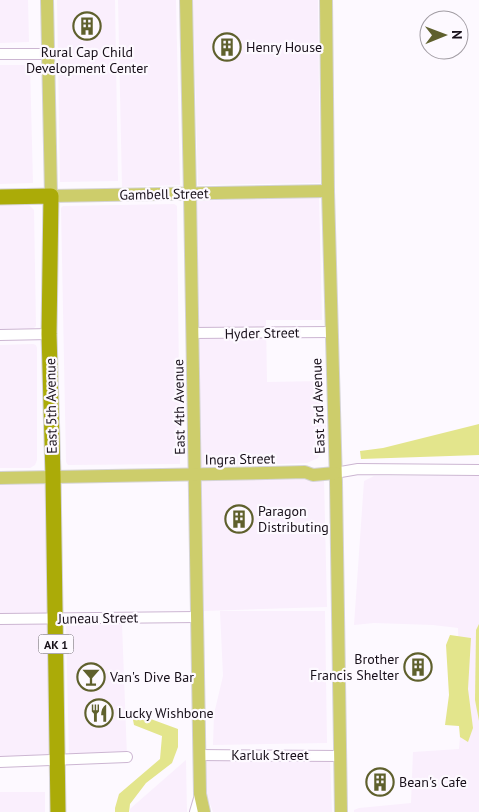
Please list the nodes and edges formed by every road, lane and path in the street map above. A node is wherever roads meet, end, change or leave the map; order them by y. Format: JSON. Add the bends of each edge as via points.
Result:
{"nodes":[{"id":1,"x":47,"y":0,"type":"edge"},
{"id":2,"x":186,"y":0,"type":"edge"},
{"id":3,"x":326,"y":0,"type":"edge"},
{"id":4,"x":0,"y":54,"type":"edge"},
{"id":5,"x":48,"y":54,"type":"junction"},
{"id":6,"x":328,"y":191,"type":"junction"},
{"id":7,"x":190,"y":194,"type":"junction"},
{"id":8,"x":51,"y":196,"type":"junction"},
{"id":9,"x":0,"y":197,"type":"edge"},
{"id":10,"x":331,"y":332,"type":"junction"},
{"id":11,"x":49,"y":334,"type":"junction"},
{"id":12,"x":192,"y":334,"type":"junction"},
{"id":13,"x":0,"y":335,"type":"edge"},
{"id":14,"x":334,"y":438,"type":"junction"},
{"id":15,"x":479,"y":470,"type":"edge"},
{"id":16,"x":304,"y":472,"type":"junction"},
{"id":17,"x":335,"y":473,"type":"junction"},
{"id":18,"x":195,"y":475,"type":"junction"},
{"id":19,"x":53,"y":476,"type":"junction"},
{"id":20,"x":0,"y":478,"type":"edge"},
{"id":21,"x":197,"y":617,"type":"junction"},
{"id":22,"x":55,"y":619,"type":"junction"},
{"id":23,"x":0,"y":620,"type":"edge"},
{"id":24,"x":199,"y":755,"type":"junction"},
{"id":25,"x":340,"y":756,"type":"junction"},
{"id":26,"x":127,"y":757,"type":"dead end"},
{"id":27,"x":57,"y":760,"type":"junction"},
{"id":28,"x":0,"y":762,"type":"edge"},
{"id":29,"x":200,"y":794,"type":"junction"},
{"id":30,"x":58,"y":812,"type":"edge"},
{"id":31,"x":196,"y":812,"type":"edge"},
{"id":32,"x":204,"y":812,"type":"edge"},
{"id":33,"x":341,"y":812,"type":"edge"}],
"edges":[{"from":1,"to":5,"type":"main road","name":"East 5th Avenue"},
{"from":2,"to":7,"type":"main road","name":"East 4th Avenue"},
{"from":3,"to":6,"type":"main road","name":"East 3rd Avenue"},
{"from":4,"to":5,"type":"street"},
{"from":5,"to":8,"type":"main road","name":"East 5th Avenue"},
{"from":6,"to":7,"type":"main road","name":"Gambell Street"},
{"from":6,"to":10,"type":"main road","name":"East 3rd Avenue"},
{"from":7,"to":8,"type":"main road","name":"Gambell Street"},
{"from":7,"to":12,"type":"main road","name":"East 4th Avenue"},
{"from":8,"to":9,"type":"highway","name":"Gambell Street"},
{"from":8,"to":11,"type":"highway","name":"East 5th Avenue","number":"AK 1"},
{"from":10,"to":12,"type":"street","name":"Hyder Street"},
{"from":10,"to":14,"type":"main road","name":"East 3rd Avenue"},
{"from":11,"to":13,"type":"street"},
{"from":11,"to":19,"type":"highway","name":"East 5th Avenue","number":"AK 1"},
{"from":12,"to":18,"type":"main road","name":"East 4th Avenue"},
{"from":14,"to":16,"type":"main road","via":[[325,466]]},
{"from":14,"to":17,"type":"main road","name":"East 3rd Avenue"},
{"from":15,"to":17,"type":"street","name":"Ingra Street","via":[[358,469]]},
{"from":16,"to":17,"type":"main road","name":"Ingra Street","via":[[313,475]]},
{"from":16,"to":18,"type":"main road","name":"Ingra Street"},
{"from":17,"to":25,"type":"main road","name":"East 3rd Avenue"},
{"from":18,"to":19,"type":"main road","name":"Ingra Street"},
{"from":18,"to":21,"type":"main road","name":"East 4th Avenue"},
{"from":19,"to":20,"type":"main road","name":"Ingra Street"},
{"from":19,"to":22,"type":"highway","name":"East 5th Avenue","number":"AK 1"},
{"from":21,"to":22,"type":"street","name":"Juneau Street"},
{"from":21,"to":24,"type":"main road","name":"East 4th Avenue"},
{"from":22,"to":23,"type":"street","name":"Juneau Street"},
{"from":22,"to":27,"type":"highway","name":"East 5th Avenue","number":"AK 1"},
{"from":24,"to":25,"type":"street","name":"Karluk Street"},
{"from":24,"to":29,"type":"main road","name":"East 4th Avenue"},
{"from":25,"to":33,"type":"main road","name":"East 3rd Avenue"},
{"from":26,"to":27,"type":"street"},
{"from":27,"to":28,"type":"street"},
{"from":27,"to":30,"type":"highway","name":"East 5th Avenue","number":"AK 1"},
{"from":29,"to":31,"type":"street","name":"East 4th Avenue"},
{"from":29,"to":32,"type":"main road"}]}
